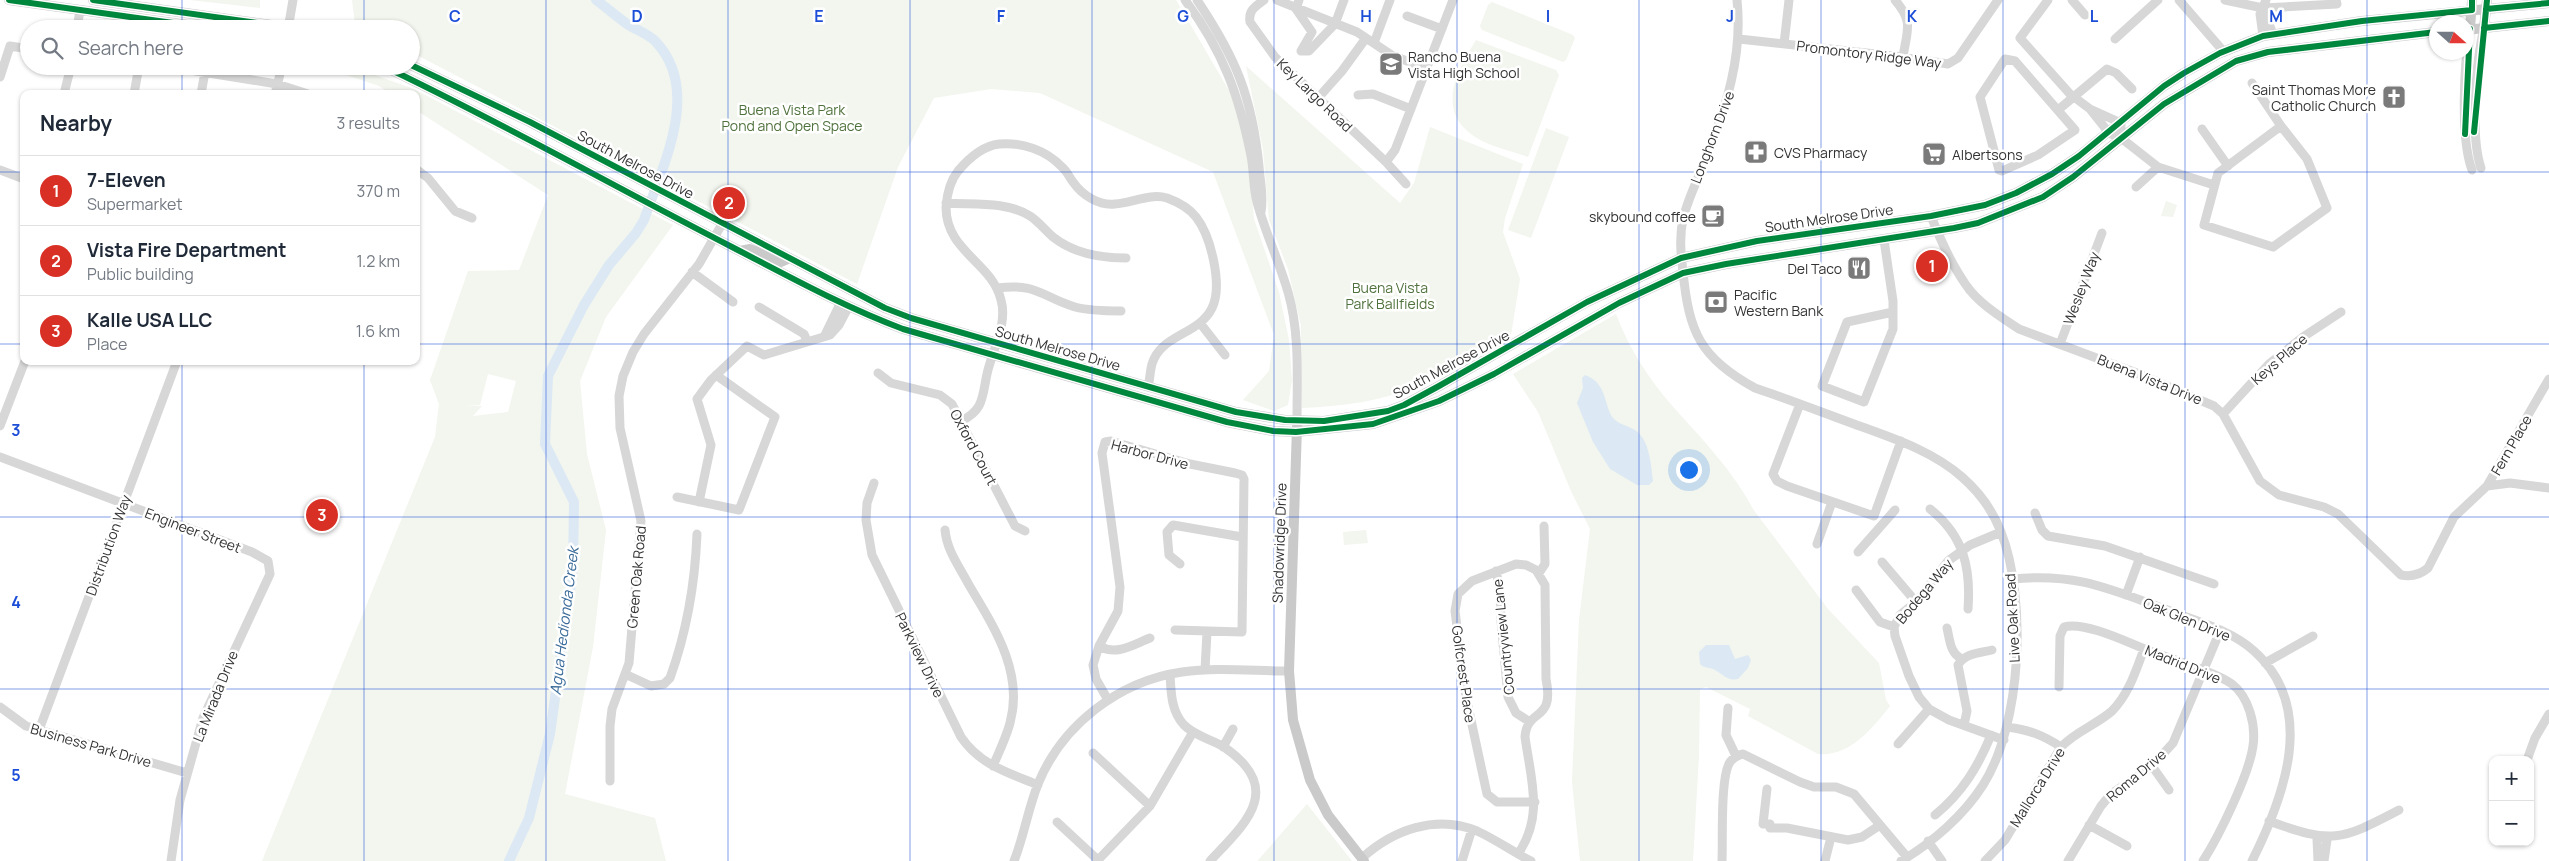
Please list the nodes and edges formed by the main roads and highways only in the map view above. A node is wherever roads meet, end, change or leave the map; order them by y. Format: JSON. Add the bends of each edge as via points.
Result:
{"nodes":[{"id":1,"x":9,"y":0,"type":"edge"},
{"id":2,"x":93,"y":0,"type":"edge"},
{"id":3,"x":2549,"y":3,"type":"edge"},
{"id":4,"x":2472,"y":5,"type":"edge"},
{"id":5,"x":2486,"y":5,"type":"edge"},
{"id":6,"x":152,"y":20,"type":"edge"},
{"id":7,"x":232,"y":20,"type":"edge"},
{"id":8,"x":2549,"y":21,"type":"edge"},
{"id":9,"x":2484,"y":28,"type":"junction"},
{"id":10,"x":2474,"y":29,"type":"edge"},
{"id":11,"x":2429,"y":33,"type":"edge"},
{"id":12,"x":420,"y":69,"type":"edge"},
{"id":13,"x":401,"y":75,"type":"edge"},
{"id":14,"x":740,"y":251,"type":"junction"},
{"id":15,"x":788,"y":259,"type":"junction"},
{"id":16,"x":1297,"y":421,"type":"junction"},
{"id":17,"x":1296,"y":432,"type":"junction"},
{"id":18,"x":1363,"y":859,"type":"edge"}],
"edges":[{"from":1,"to":6,"type":"main road"},
{"from":2,"to":7,"type":"main road"},
{"from":3,"to":5,"type":"main road","name":"South Melrose Drive"},
{"from":4,"to":5,"type":"main road","name":"South Melrose Drive"},
{"from":4,"to":16,"type":"main road","name":"South Melrose Drive","via":[[2268,35],[2224,52],[2164,86],[2121,123],[2052,174],[2016,193],[1985,205],[1931,216],[1757,241],[1681,258],[1587,302],[1404,406],[1353,418]]},
{"from":5,"to":9,"type":"main road"},
{"from":8,"to":9,"type":"main road"},
{"from":9,"to":10,"type":"main road"},
{"from":11,"to":17,"type":"main road","name":"South Melrose Drive","via":[[2268,52],[2236,61],[2164,104],[2072,178],[2043,197],[1978,223],[1683,273],[1619,303],[1494,374],[1439,401],[1373,424]]},
{"from":12,"to":15,"type":"main road","name":"South Melrose Drive","via":[[530,122]]},
{"from":13,"to":14,"type":"main road","name":"South Melrose Drive"},
{"from":14,"to":15,"type":"main road","via":[[750,249],[781,262]]},
{"from":14,"to":17,"type":"main road","name":"South Melrose Drive","via":[[903,329],[1227,422]]},
{"from":15,"to":16,"type":"main road","name":"South Melrose Drive","via":[[885,308],[1236,412]]},
{"from":16,"to":17,"type":"main road","name":"Shadowridge Drive"},
{"from":17,"to":18,"type":"main road","name":"Shadowridge Drive","via":[[1289,671],[1293,720],[1310,780],[1328,815]]}]}
